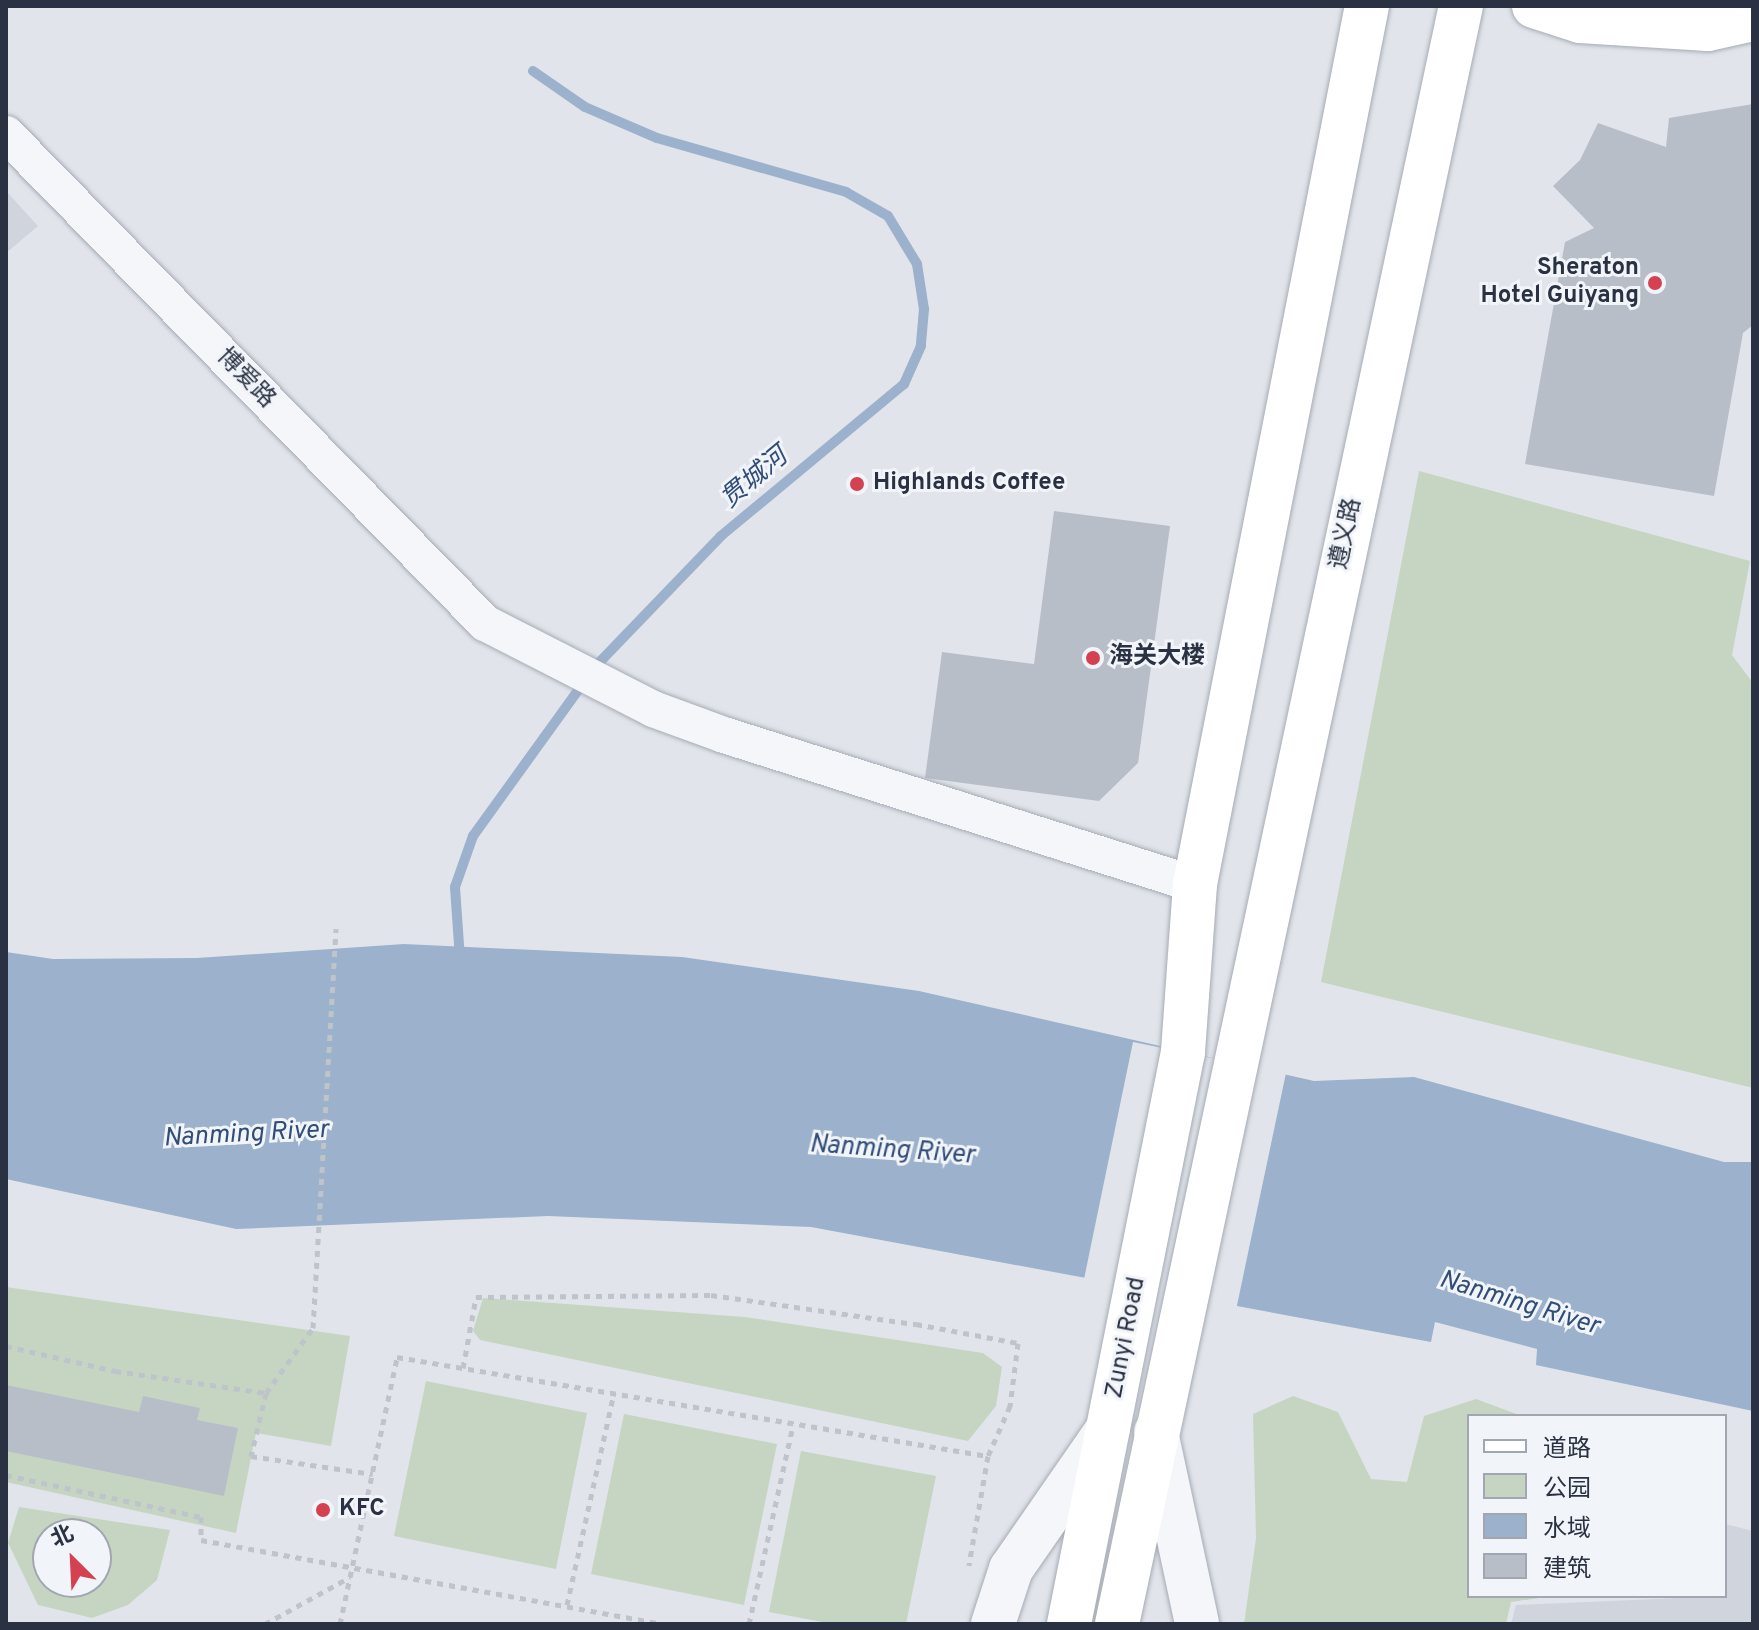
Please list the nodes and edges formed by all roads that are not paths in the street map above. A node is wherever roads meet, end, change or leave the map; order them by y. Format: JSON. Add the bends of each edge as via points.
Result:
{"nodes":[{"id":1,"x":1367,"y":6,"type":"edge"},
{"id":2,"x":1461,"y":6,"type":"edge"},
{"id":3,"x":1534,"y":6,"type":"edge"},
{"id":4,"x":1753,"y":19,"type":"edge"},
{"id":5,"x":6,"y":134,"type":"edge"},
{"id":6,"x":1195,"y":884,"type":"junction"},
{"id":7,"x":1233,"y":1062,"type":"joint"},
{"id":8,"x":1108,"y":1429,"type":"junction"},
{"id":9,"x":1156,"y":1432,"type":"junction"},
{"id":10,"x":993,"y":1624,"type":"edge"},
{"id":11,"x":1069,"y":1624,"type":"edge"},
{"id":12,"x":1117,"y":1624,"type":"edge"},
{"id":13,"x":1197,"y":1624,"type":"edge"}],
"edges":[{"from":1,"to":6,"type":"main road"},
{"from":2,"to":7,"type":"main road","name":"遵义路"},
{"from":3,"to":4,"type":"main road","via":[[1580,21],[1694,29]]},
{"from":5,"to":6,"type":"street","name":"博爱路","via":[[485,623],[653,709]]},
{"from":6,"to":8,"type":"main road","name":"Zunyi Road","via":[[1183,1052]]},
{"from":7,"to":9,"type":"main road","name":"Zunyi Road"},
{"from":8,"to":10,"type":"street","via":[[1011,1569]]},
{"from":8,"to":11,"type":"main road","name":"Zunyi Road"},
{"from":9,"to":12,"type":"main road","name":"Zunyi Road"},
{"from":9,"to":13,"type":"street"}]}
